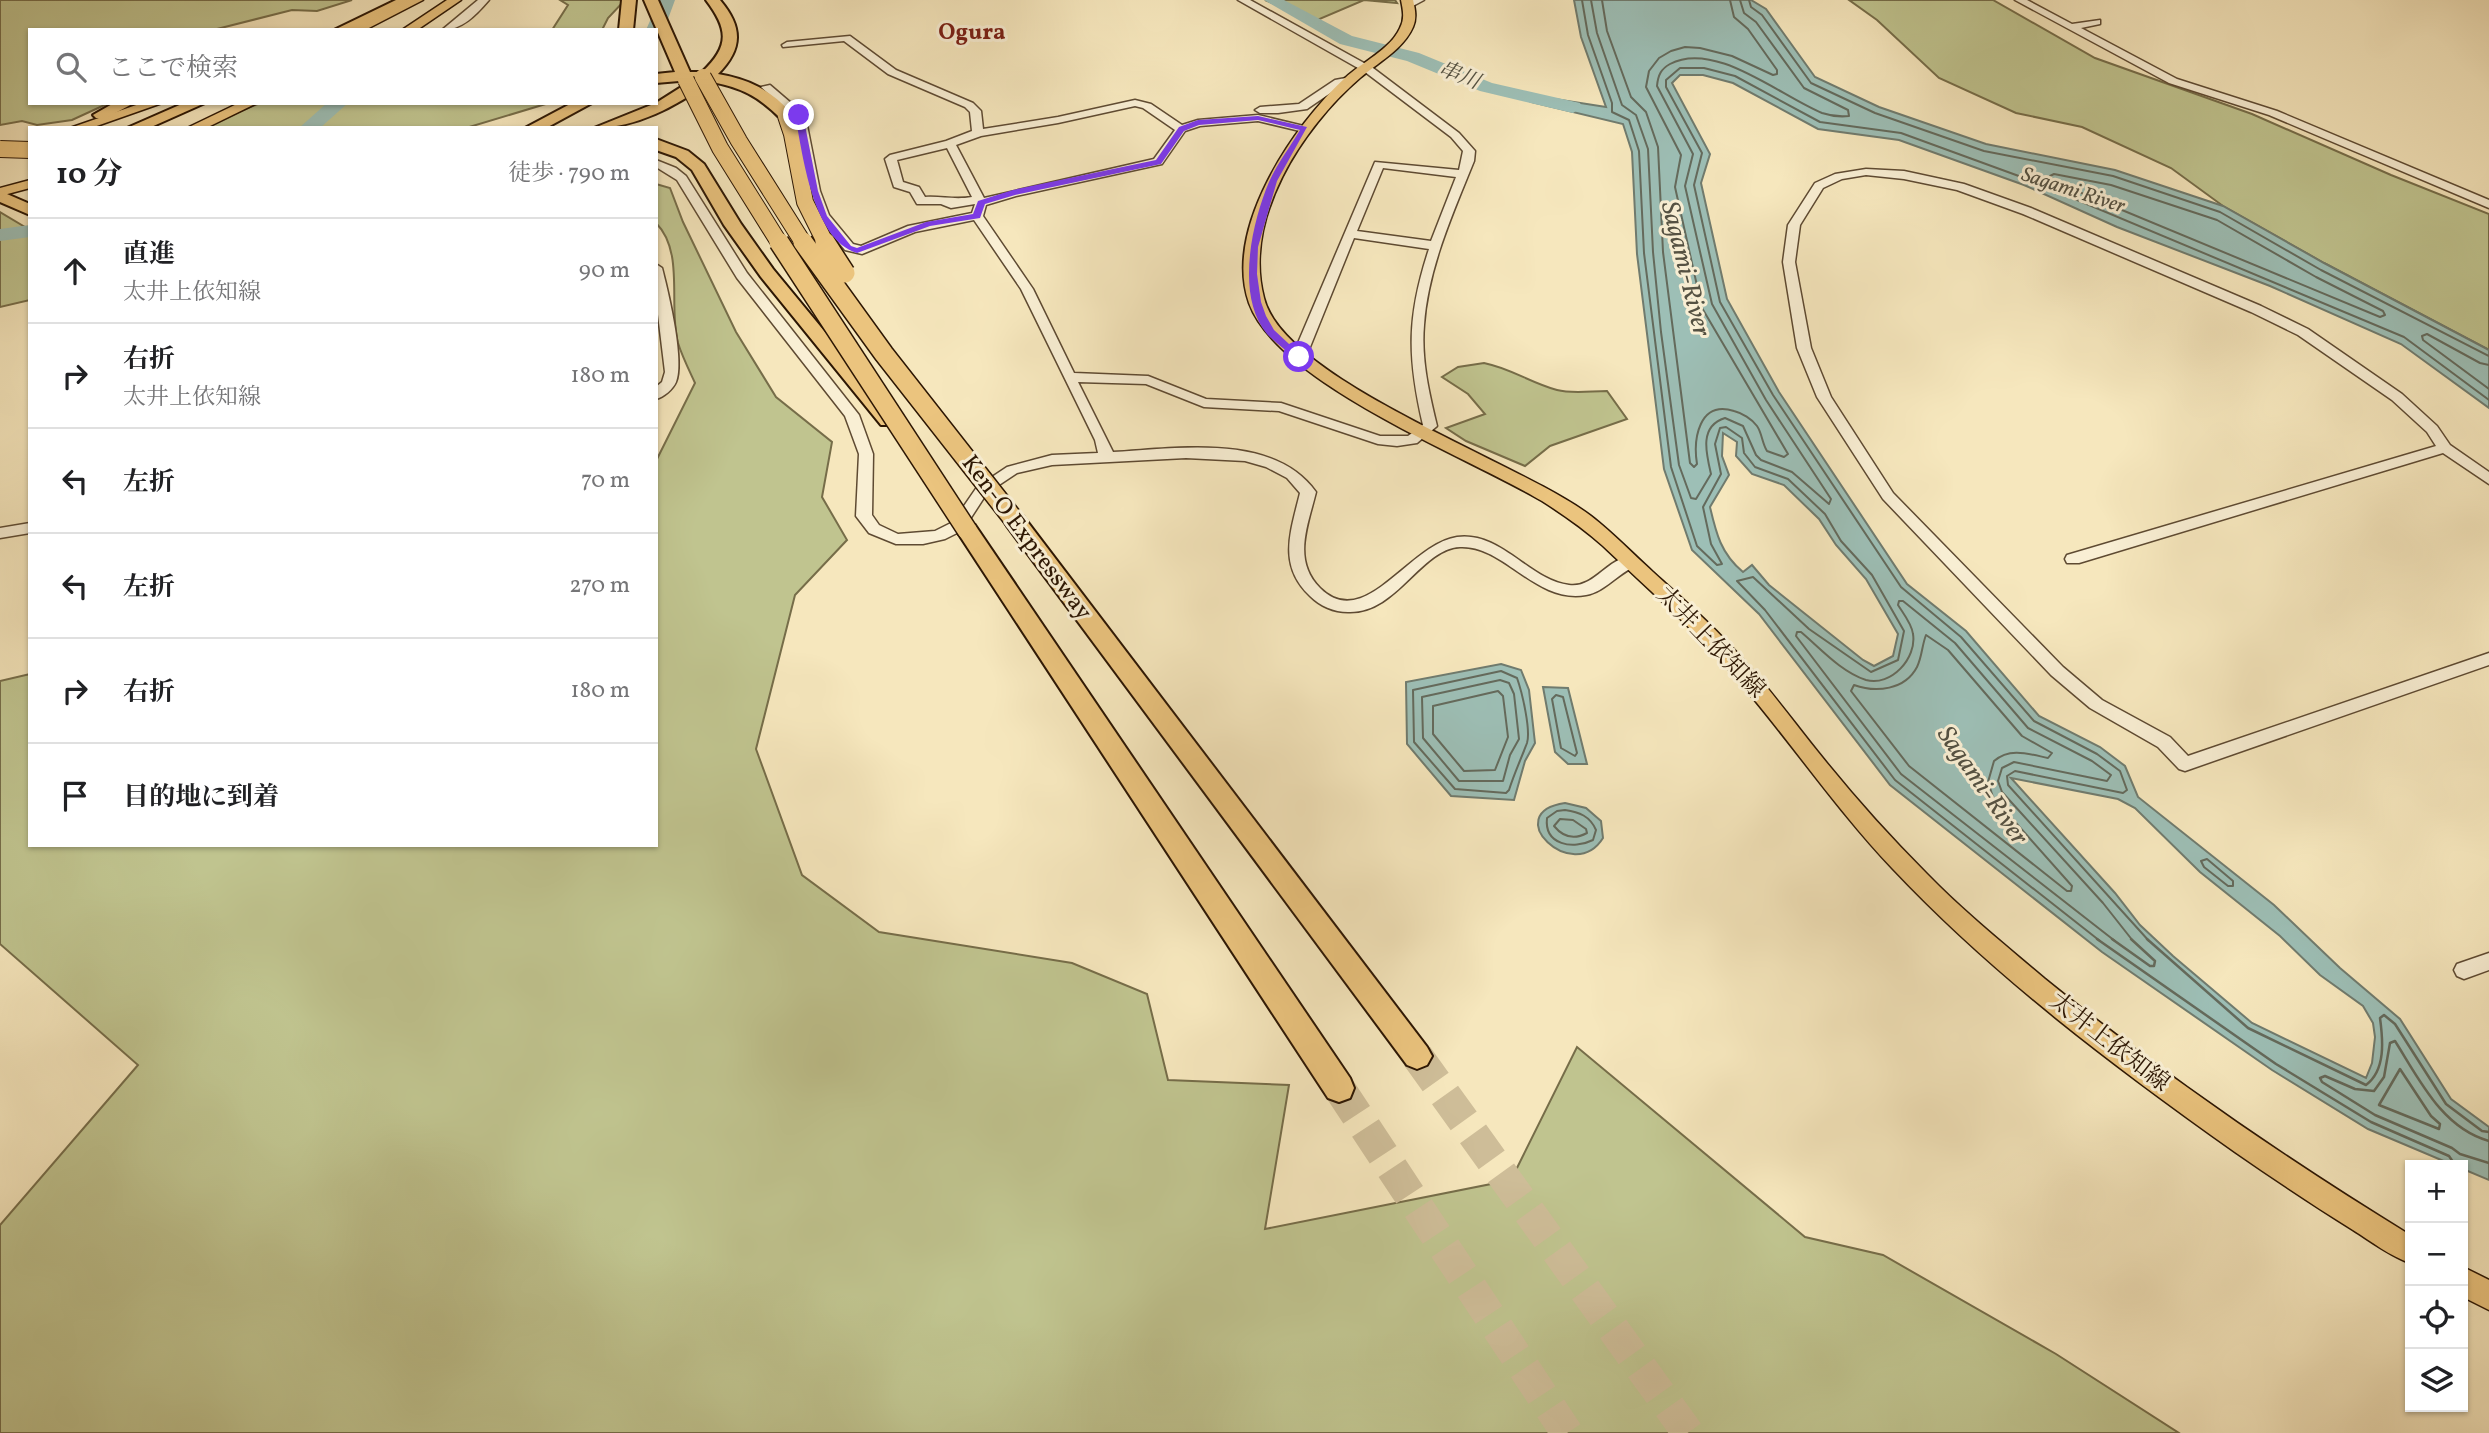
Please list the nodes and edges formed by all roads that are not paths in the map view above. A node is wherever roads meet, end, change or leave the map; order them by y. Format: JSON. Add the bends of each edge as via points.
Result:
{"nodes":[{"id":1,"x":407,"y":0,"type":"edge"},
{"id":2,"x":417,"y":0,"type":"edge"},
{"id":3,"x":429,"y":0,"type":"edge"},
{"id":4,"x":455,"y":0,"type":"edge"},
{"id":5,"x":484,"y":0,"type":"edge"},
{"id":6,"x":629,"y":0,"type":"edge"},
{"id":7,"x":651,"y":0,"type":"edge"},
{"id":8,"x":713,"y":0,"type":"edge"},
{"id":9,"x":1242,"y":0,"type":"edge"},
{"id":10,"x":2020,"y":0,"type":"edge"},
{"id":11,"x":1411,"y":2,"type":"edge"},
{"id":12,"x":388,"y":21,"type":"joint"},
{"id":13,"x":2095,"y":22,"type":"dead end"},
{"id":14,"x":2071,"y":27,"type":"junction"},
{"id":15,"x":345,"y":28,"type":"edge"},
{"id":16,"x":359,"y":28,"type":"edge"},
{"id":17,"x":374,"y":28,"type":"edge"},
{"id":18,"x":411,"y":28,"type":"edge"},
{"id":19,"x":450,"y":28,"type":"edge"},
{"id":20,"x":626,"y":28,"type":"edge"},
{"id":21,"x":787,"y":45,"type":"dead end"},
{"id":22,"x":694,"y":57,"type":"dead end"},
{"id":23,"x":1361,"y":71,"type":"junction"},
{"id":24,"x":658,"y":79,"type":"edge"},
{"id":25,"x":695,"y":79,"type":"junction"},
{"id":26,"x":766,"y":87,"type":"dead end"},
{"id":27,"x":124,"y":105,"type":"edge"},
{"id":28,"x":150,"y":105,"type":"edge"},
{"id":29,"x":166,"y":105,"type":"edge"},
{"id":30,"x":193,"y":105,"type":"edge"},
{"id":31,"x":246,"y":105,"type":"edge"},
{"id":32,"x":559,"y":105,"type":"edge"},
{"id":33,"x":581,"y":105,"type":"edge"},
{"id":34,"x":1259,"y":110,"type":"dead end"},
{"id":35,"x":99,"y":122,"type":"edge"},
{"id":36,"x":83,"y":126,"type":"edge"},
{"id":37,"x":140,"y":126,"type":"edge"},
{"id":38,"x":199,"y":126,"type":"edge"},
{"id":39,"x":524,"y":126,"type":"edge"},
{"id":40,"x":607,"y":126,"type":"edge"},
{"id":41,"x":1181,"y":129,"type":"junction"},
{"id":42,"x":1304,"y":129,"type":"junction"},
{"id":43,"x":978,"y":133,"type":"junction"},
{"id":44,"x":28,"y":143,"type":"edge"},
{"id":45,"x":950,"y":144,"type":"junction"},
{"id":46,"x":658,"y":145,"type":"edge"},
{"id":47,"x":28,"y":149,"type":"edge"},
{"id":48,"x":28,"y":149,"type":"edge"},
{"id":49,"x":0,"y":150,"type":"edge"},
{"id":50,"x":0,"y":156,"type":"edge"},
{"id":51,"x":658,"y":164,"type":"edge"},
{"id":52,"x":1463,"y":174,"type":"junction"},
{"id":53,"x":28,"y":185,"type":"edge"},
{"id":54,"x":0,"y":194,"type":"edge"},
{"id":55,"x":2489,"y":204,"type":"edge"},
{"id":56,"x":979,"y":206,"type":"junction"},
{"id":57,"x":28,"y":209,"type":"edge"},
{"id":58,"x":1350,"y":234,"type":"junction"},
{"id":59,"x":1437,"y":246,"type":"junction"},
{"id":60,"x":658,"y":277,"type":"edge"},
{"id":61,"x":1299,"y":357,"type":"junction"},
{"id":62,"x":1069,"y":377,"type":"junction"},
{"id":63,"x":658,"y":393,"type":"edge"},
{"id":64,"x":1424,"y":433,"type":"junction"},
{"id":65,"x":2445,"y":449,"type":"junction"},
{"id":66,"x":1107,"y":457,"type":"junction"},
{"id":67,"x":932,"y":476,"type":"junction"},
{"id":68,"x":2489,"y":479,"type":"edge"},
{"id":69,"x":1015,"y":521,"type":"junction"},
{"id":70,"x":28,"y":528,"type":"edge"},
{"id":71,"x":0,"y":533,"type":"edge"},
{"id":72,"x":2073,"y":559,"type":"dead end"},
{"id":73,"x":1630,"y":562,"type":"junction"},
{"id":74,"x":2489,"y":659,"type":"edge"},
{"id":75,"x":2489,"y":961,"type":"edge"},
{"id":76,"x":2464,"y":970,"type":"dead end"},
{"id":77,"x":1417,"y":1056,"type":"tunnel mouth"},
{"id":78,"x":1339,"y":1088,"type":"tunnel mouth"},
{"id":79,"x":2405,"y":1247,"type":"edge"},
{"id":80,"x":2468,"y":1284,"type":"edge"},
{"id":81,"x":2489,"y":1296,"type":"edge"}],
"edges":[{"from":1,"to":15,"type":"highway"},
{"from":2,"to":16,"type":"main road"},
{"from":3,"to":12,"type":"main road"},
{"from":4,"to":18,"type":"main road"},
{"from":5,"to":19,"type":"street"},
{"from":6,"to":20,"type":"highway"},
{"from":7,"to":25,"type":"highway","name":"Ken-O Expressway"},
{"from":8,"to":40,"type":"highway","bridge":true,"via":[[730,27],[727,50],[706,76],[667,102]]},
{"from":9,"to":23,"type":"street"},
{"from":10,"to":14,"type":"street"},
{"from":11,"to":23,"type":"main road","name":"太井上依知線","via":[[1409,23],[1393,45]]},
{"from":12,"to":17,"type":"highway"},
{"from":13,"to":14,"type":"street"},
{"from":14,"to":55,"type":"street","via":[[2173,81],[2273,113]]},
{"from":21,"to":43,"type":"street","via":[[846,38],[892,72],[969,105],[975,111]]},
{"from":22,"to":25,"type":"highway","name":"Ken-O Expressway"},
{"from":23,"to":34,"type":"street","via":[[1302,107]]},
{"from":23,"to":42,"type":"main road","name":"太井上依知線"},
{"from":23,"to":52,"type":"street","via":[[1463,143],[1469,152]]},
{"from":24,"to":69,"type":"highway","bridge":true,"via":[[722,79],[758,91],[779,107],[792,131],[806,205],[828,249],[927,392],[989,470]]},
{"from":25,"to":67,"type":"highway","name":"Ken-O Expressway","bridge":true,"via":[[720,148]]},
{"from":25,"to":69,"type":"highway","name":"Ken-O Expressway","bridge":true,"via":[[881,352]]},
{"from":26,"to":56,"type":"street","via":[[799,115],[823,216],[849,247],[862,250]]},
{"from":27,"to":35,"type":"highway"},
{"from":28,"to":36,"type":"main road"},
{"from":29,"to":35,"type":"main road"},
{"from":30,"to":37,"type":"highway"},
{"from":31,"to":38,"type":"main road"},
{"from":32,"to":39,"type":"highway"},
{"from":33,"to":39,"type":"highway"},
{"from":41,"to":42,"type":"street","via":[[1207,121],[1258,118]]},
{"from":41,"to":43,"type":"street","via":[[1135,103]]},
{"from":41,"to":56,"type":"street","via":[[1158,162],[1013,193]]},
{"from":42,"to":61,"type":"main road","name":"太井上依知線","via":[[1273,181],[1254,247],[1253,274],[1261,316],[1270,331]]},
{"from":43,"to":45,"type":"street"},
{"from":44,"to":49,"type":"main road"},
{"from":45,"to":56,"type":"street"},
{"from":45,"to":56,"type":"street","via":[[894,156],[898,184],[915,190],[921,201]]},
{"from":46,"to":67,"type":"highway","bridge":true,"via":[[682,153],[698,167],[745,243]]},
{"from":47,"to":49,"type":"highway","bridge":true},
{"from":48,"to":50,"type":"main road"},
{"from":51,"to":66,"type":"street","via":[[682,178],[742,275],[852,415],[867,464],[864,516],[874,529],[910,540],[940,534],[958,526],[982,490],[1012,470],[1052,460]]},
{"from":52,"to":58,"type":"street","via":[[1379,164]]},
{"from":52,"to":59,"type":"street"},
{"from":53,"to":54,"type":"main road"},
{"from":54,"to":57,"type":"highway"},
{"from":56,"to":62,"type":"street","via":[[1027,289]]},
{"from":58,"to":59,"type":"street"},
{"from":58,"to":61,"type":"street"},
{"from":59,"to":64,"type":"street","via":[[1417,325],[1418,372],[1430,426]]},
{"from":60,"to":63,"type":"street","via":[[672,372],[669,383]]},
{"from":61,"to":64,"type":"main road","name":"太井上依知線"},
{"from":62,"to":64,"type":"street","via":[[1148,380],[1204,403],[1282,407],[1378,440],[1412,440]]},
{"from":62,"to":66,"type":"street"},
{"from":64,"to":73,"type":"main road","name":"太井上依知線","via":[[1555,501]]},
{"from":65,"to":68,"type":"street"},
{"from":65,"to":72,"type":"street"},
{"from":65,"to":74,"type":"street","via":[[2432,429],[2397,397],[2283,321],[1973,190],[1904,175],[1849,173],[1819,186],[1794,225],[1789,262],[1804,348],[1824,397],[1888,496],[2057,671],[2096,704],[2164,742],[2185,764]]},
{"from":66,"to":73,"type":"street","via":[[1236,455],[1289,471],[1308,492],[1295,535],[1296,561],[1310,588],[1329,604],[1350,607],[1378,598],[1440,547],[1458,542],[1480,544],[1540,581],[1572,590],[1583,591]]},
{"from":67,"to":78,"type":"highway","name":"Ken-O Expressway","bridge":true},
{"from":69,"to":77,"type":"highway","name":"Ken-O Expressway"},
{"from":70,"to":71,"type":"street"},
{"from":73,"to":79,"type":"main road","name":"太井上依知線","via":[[1690,616],[1748,678],[1865,825],[1992,948],[2082,1025],[2179,1098]]},
{"from":75,"to":76,"type":"street"},
{"from":80,"to":81,"type":"main road"}]}
